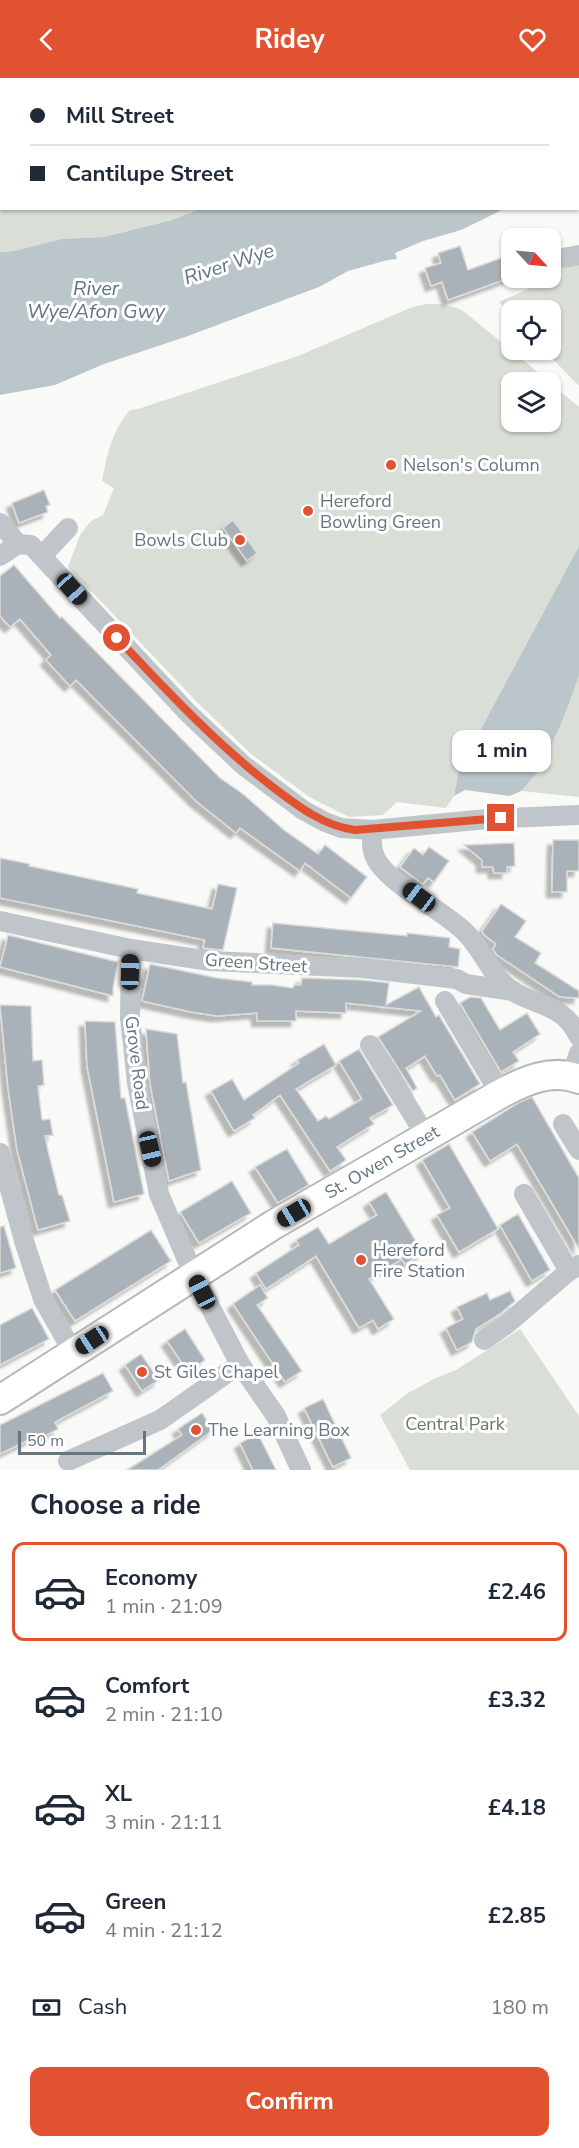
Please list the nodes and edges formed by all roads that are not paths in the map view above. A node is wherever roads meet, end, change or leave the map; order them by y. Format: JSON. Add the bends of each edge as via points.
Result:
{"nodes":[{"id":1,"x":0,"y":523,"type":"edge"},
{"id":2,"x":68,"y":528,"type":"dead end"},
{"id":3,"x":18,"y":544,"type":"junction"},
{"id":4,"x":0,"y":556,"type":"edge"},
{"id":5,"x":42,"y":556,"type":"junction"},
{"id":6,"x":579,"y":815,"type":"edge"},
{"id":7,"x":372,"y":830,"type":"junction"},
{"id":8,"x":0,"y":921,"type":"edge"},
{"id":9,"x":131,"y":949,"type":"junction"},
{"id":10,"x":478,"y":949,"type":"junction"},
{"id":11,"x":457,"y":979,"type":"junction"},
{"id":12,"x":513,"y":991,"type":"junction"},
{"id":13,"x":445,"y":1001,"type":"dead end"},
{"id":14,"x":579,"y":1037,"type":"edge"},
{"id":15,"x":370,"y":1045,"type":"dead end"},
{"id":16,"x":576,"y":1069,"type":"edge"},
{"id":17,"x":500,"y":1094,"type":"junction"},
{"id":18,"x":563,"y":1124,"type":"dead end"},
{"id":19,"x":426,"y":1136,"type":"junction"},
{"id":20,"x":579,"y":1150,"type":"edge"},
{"id":21,"x":0,"y":1153,"type":"edge"},
{"id":22,"x":524,"y":1194,"type":"dead end"},
{"id":23,"x":574,"y":1268,"type":"edge"},
{"id":24,"x":194,"y":1276,"type":"junction"},
{"id":25,"x":484,"y":1340,"type":"dead end"},
{"id":26,"x":73,"y":1352,"type":"junction"},
{"id":27,"x":240,"y":1364,"type":"junction"},
{"id":28,"x":0,"y":1400,"type":"edge"},
{"id":29,"x":68,"y":1461,"type":"dead end"},
{"id":30,"x":302,"y":1470,"type":"edge"}],
"edges":[{"from":1,"to":3,"type":"street"},
{"from":2,"to":5,"type":"street"},
{"from":3,"to":4,"type":"street"},
{"from":3,"to":5,"type":"street","via":[[31,545]]},
{"from":5,"to":7,"type":"street","via":[[188,713],[243,765],[325,822],[342,828]]},
{"from":6,"to":7,"type":"street"},
{"from":7,"to":10,"type":"street","via":[[372,852],[389,875],[463,930]]},
{"from":8,"to":9,"type":"street","name":"Green Street"},
{"from":9,"to":11,"type":"street","name":"Green Street","via":[[210,961],[363,968]]},
{"from":9,"to":24,"type":"street","name":"Grove Road","via":[[130,1018],[141,1105],[159,1194]]},
{"from":10,"to":11,"type":"street","via":[[473,969]]},
{"from":10,"to":12,"type":"street"},
{"from":11,"to":12,"type":"street","name":"Green Street","via":[[466,984]]},
{"from":12,"to":14,"type":"street","via":[[562,1015],[572,1022]]},
{"from":13,"to":17,"type":"street"},
{"from":15,"to":19,"type":"street"},
{"from":16,"to":17,"type":"highway","name":"St. Owen Street","via":[[533,1078]]},
{"from":17,"to":19,"type":"highway","name":"St. Owen Street"},
{"from":18,"to":20,"type":"street"},
{"from":19,"to":24,"type":"highway","name":"St. Owen Street"},
{"from":21,"to":26,"type":"street","via":[[43,1299]]},
{"from":22,"to":23,"type":"street"},
{"from":23,"to":25,"type":"street"},
{"from":24,"to":26,"type":"highway","name":"St. Owen Street"},
{"from":24,"to":27,"type":"street","name":"Grove Road"},
{"from":26,"to":28,"type":"highway","name":"St. Owen Street"},
{"from":27,"to":29,"type":"street","via":[[160,1420]]},
{"from":27,"to":30,"type":"street","name":"Grove Road","via":[[276,1416]]}]}
